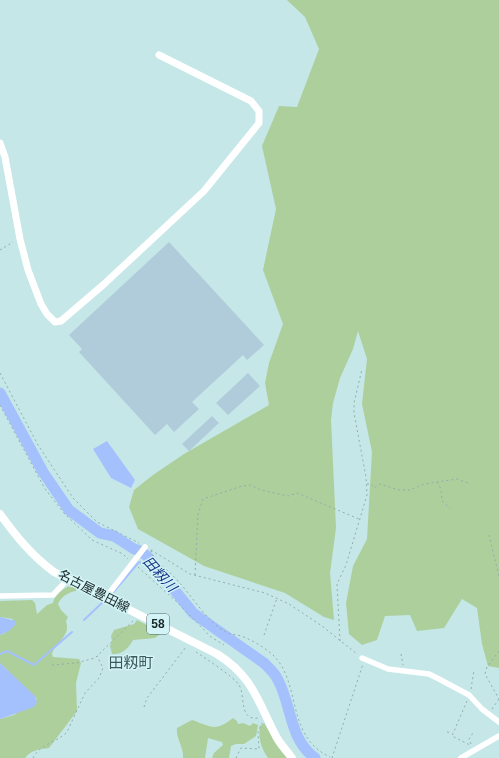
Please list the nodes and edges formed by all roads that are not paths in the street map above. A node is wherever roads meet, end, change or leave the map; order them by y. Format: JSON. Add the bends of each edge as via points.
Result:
{"nodes":[{"id":1,"x":159,"y":54,"type":"dead end"},
{"id":2,"x":0,"y":143,"type":"edge"},
{"id":3,"x":0,"y":514,"type":"edge"},
{"id":4,"x":143,"y":548,"type":"road end"},
{"id":5,"x":68,"y":579,"type":"junction"},
{"id":6,"x":0,"y":596,"type":"edge"},
{"id":7,"x":107,"y":598,"type":"junction"},
{"id":8,"x":362,"y":658,"type":"road end"},
{"id":9,"x":499,"y":722,"type":"edge"},
{"id":10,"x":499,"y":736,"type":"edge"},
{"id":11,"x":292,"y":758,"type":"edge"},
{"id":12,"x":461,"y":758,"type":"edge"}],
"edges":[{"from":1,"to":2,"type":"street","via":[[251,101],[259,111],[259,123],[204,191],[61,321],[55,322],[50,318],[41,304],[28,270]]},
{"from":3,"to":5,"type":"main road","name":"名古屋豊田線","number":"58","via":[[38,560]]},
{"from":4,"to":7,"type":"street"},
{"from":5,"to":6,"type":"street","via":[[53,596]]},
{"from":5,"to":7,"type":"main road","name":"名古屋豊田線","number":"58"},
{"from":7,"to":11,"type":"main road","name":"名古屋豊田線","number":"58","via":[[189,643],[217,654],[236,667],[246,678],[278,739]]},
{"from":8,"to":9,"type":"street","via":[[388,669],[429,674],[469,695]]},
{"from":10,"to":12,"type":"street"}]}
